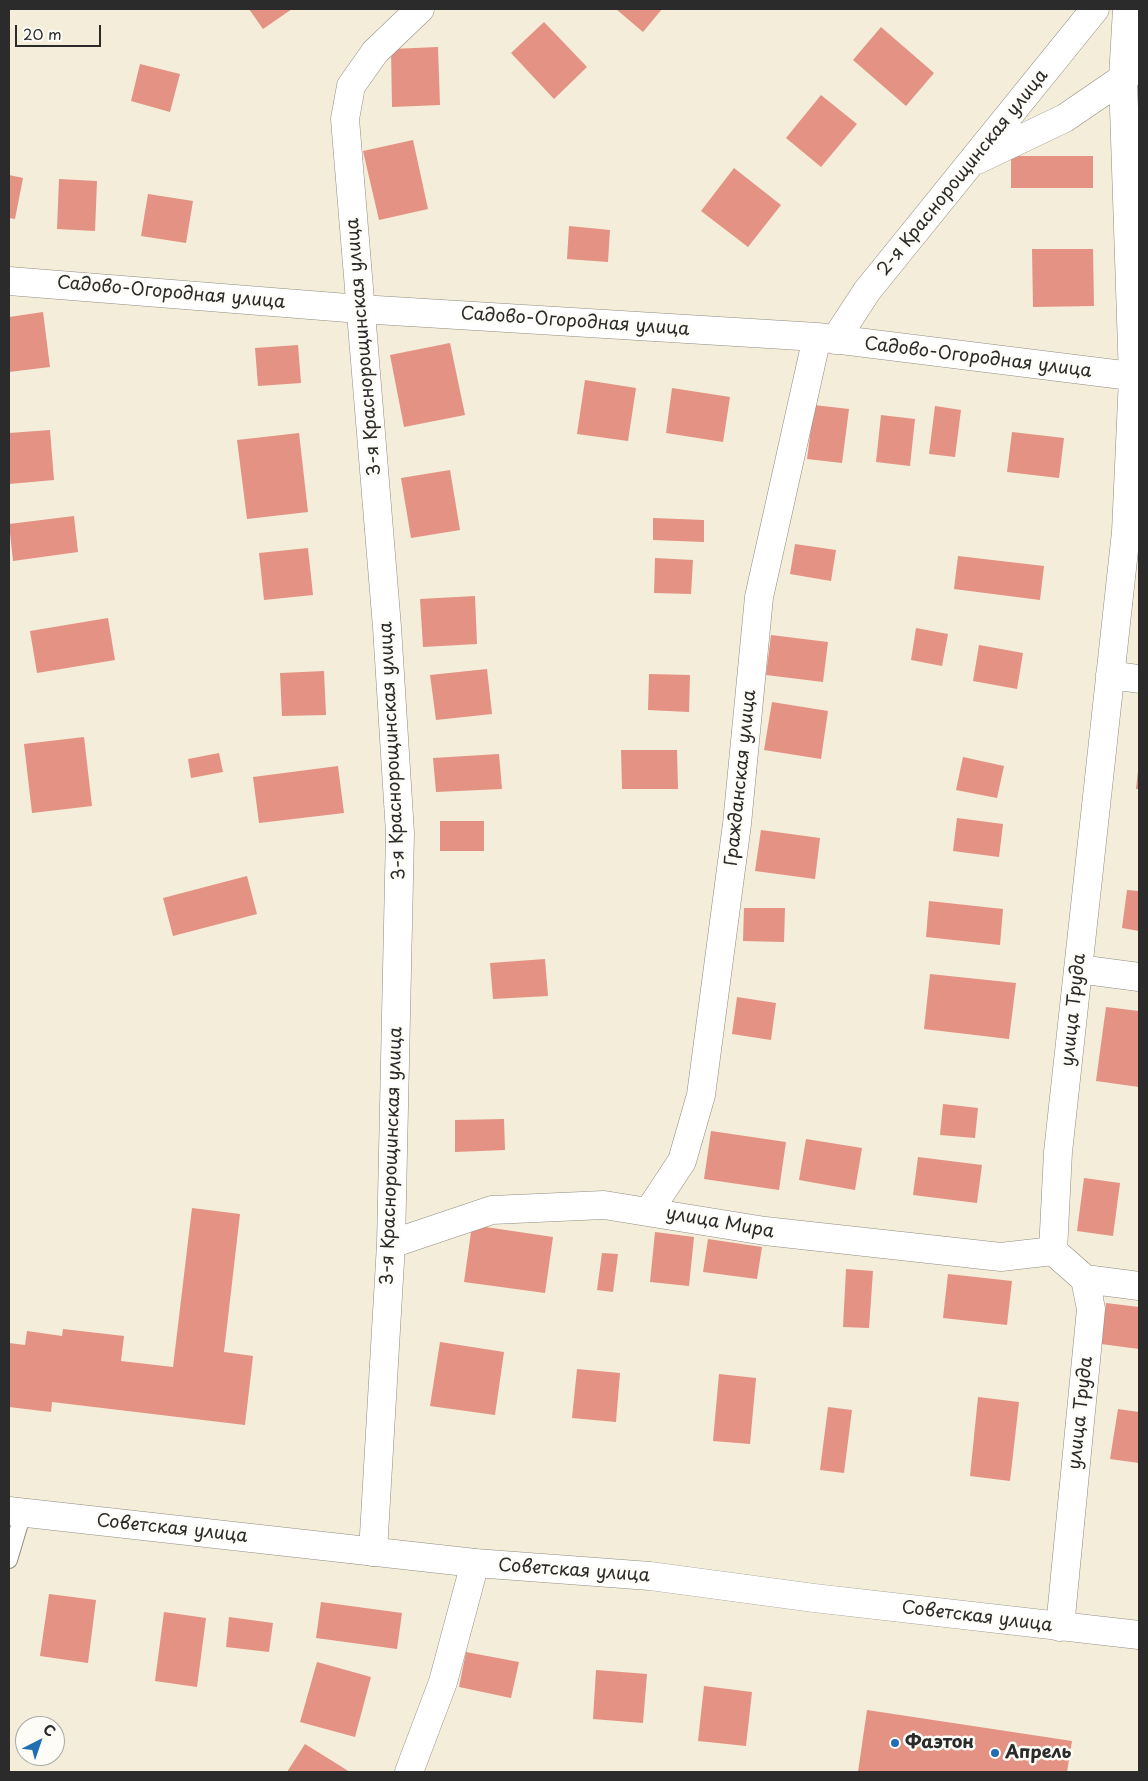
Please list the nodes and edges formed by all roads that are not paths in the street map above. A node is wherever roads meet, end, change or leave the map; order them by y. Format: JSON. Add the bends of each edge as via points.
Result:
{"nodes":[{"id":1,"x":420,"y":9,"type":"edge"},
{"id":2,"x":1095,"y":9,"type":"edge"},
{"id":3,"x":1126,"y":9,"type":"edge"},
{"id":4,"x":1131,"y":73,"type":"edge"},
{"id":5,"x":971,"y":162,"type":"junction"},
{"id":6,"x":9,"y":280,"type":"edge"},
{"id":7,"x":360,"y":308,"type":"junction"},
{"id":8,"x":826,"y":339,"type":"junction"},
{"id":9,"x":1136,"y":377,"type":"edge"},
{"id":10,"x":1110,"y":674,"type":"junction"},
{"id":11,"x":1139,"y":678,"type":"edge"},
{"id":12,"x":1078,"y":969,"type":"junction"},
{"id":13,"x":1139,"y":977,"type":"edge"},
{"id":14,"x":650,"y":1211,"type":"junction"},
{"id":15,"x":391,"y":1244,"type":"junction"},
{"id":16,"x":1053,"y":1251,"type":"junction"},
{"id":17,"x":1085,"y":1278,"type":"junction"},
{"id":18,"x":1139,"y":1286,"type":"edge"},
{"id":19,"x":16,"y":1512,"type":"edge"},
{"id":20,"x":373,"y":1552,"type":"junction"},
{"id":21,"x":9,"y":1560,"type":"edge"},
{"id":22,"x":475,"y":1563,"type":"junction"},
{"id":23,"x":1060,"y":1627,"type":"junction"},
{"id":24,"x":1139,"y":1635,"type":"edge"},
{"id":25,"x":409,"y":1772,"type":"edge"}],
"edges":[{"from":1,"to":7,"type":"street","name":"3-я Краснорощинская улица","via":[[375,52],[351,86],[345,119]]},
{"from":2,"to":5,"type":"street","name":"2-я Краснорощинская улица"},
{"from":3,"to":4,"type":"street","name":"улица Труда"},
{"from":4,"to":5,"type":"street","via":[[1065,118]]},
{"from":4,"to":9,"type":"street","name":"улица Труда"},
{"from":5,"to":8,"type":"street","name":"2-я Краснорощинская улица"},
{"from":6,"to":7,"type":"street","name":"Садово-Огородная улица"},
{"from":7,"to":8,"type":"street","name":"Садово-Огородная улица"},
{"from":7,"to":15,"type":"street","name":"3-я Краснорощинская улица","via":[[387,627],[400,833]]},
{"from":8,"to":9,"type":"street","name":"Садово-Огородная улица"},
{"from":8,"to":14,"type":"street","name":"Гражданская улица","via":[[759,597],[737,824],[701,1095],[682,1161]]},
{"from":9,"to":10,"type":"street","name":"улица Труда","via":[[1126,532]]},
{"from":10,"to":11,"type":"street"},
{"from":10,"to":12,"type":"street","name":"улица Труда"},
{"from":12,"to":13,"type":"street"},
{"from":12,"to":16,"type":"street","name":"улица Труда","via":[[1058,1152]]},
{"from":14,"to":15,"type":"street","name":"улица Мира","via":[[604,1205],[492,1210]]},
{"from":14,"to":16,"type":"street","name":"улица Мира","via":[[765,1231],[1001,1257]]},
{"from":15,"to":20,"type":"street","name":"3-я Краснорощинская улица"},
{"from":16,"to":17,"type":"street"},
{"from":17,"to":18,"type":"street"},
{"from":17,"to":23,"type":"street","name":"улица Труда","via":[[1091,1309]]},
{"from":19,"to":20,"type":"street","name":"Советская улица"},
{"from":19,"to":21,"type":"lane"},
{"from":20,"to":22,"type":"street","name":"Советская улица"},
{"from":22,"to":23,"type":"street","name":"Советская улица","via":[[650,1576]]},
{"from":22,"to":25,"type":"street","via":[[443,1682]]},
{"from":23,"to":24,"type":"street","name":"Советская улица"}]}
